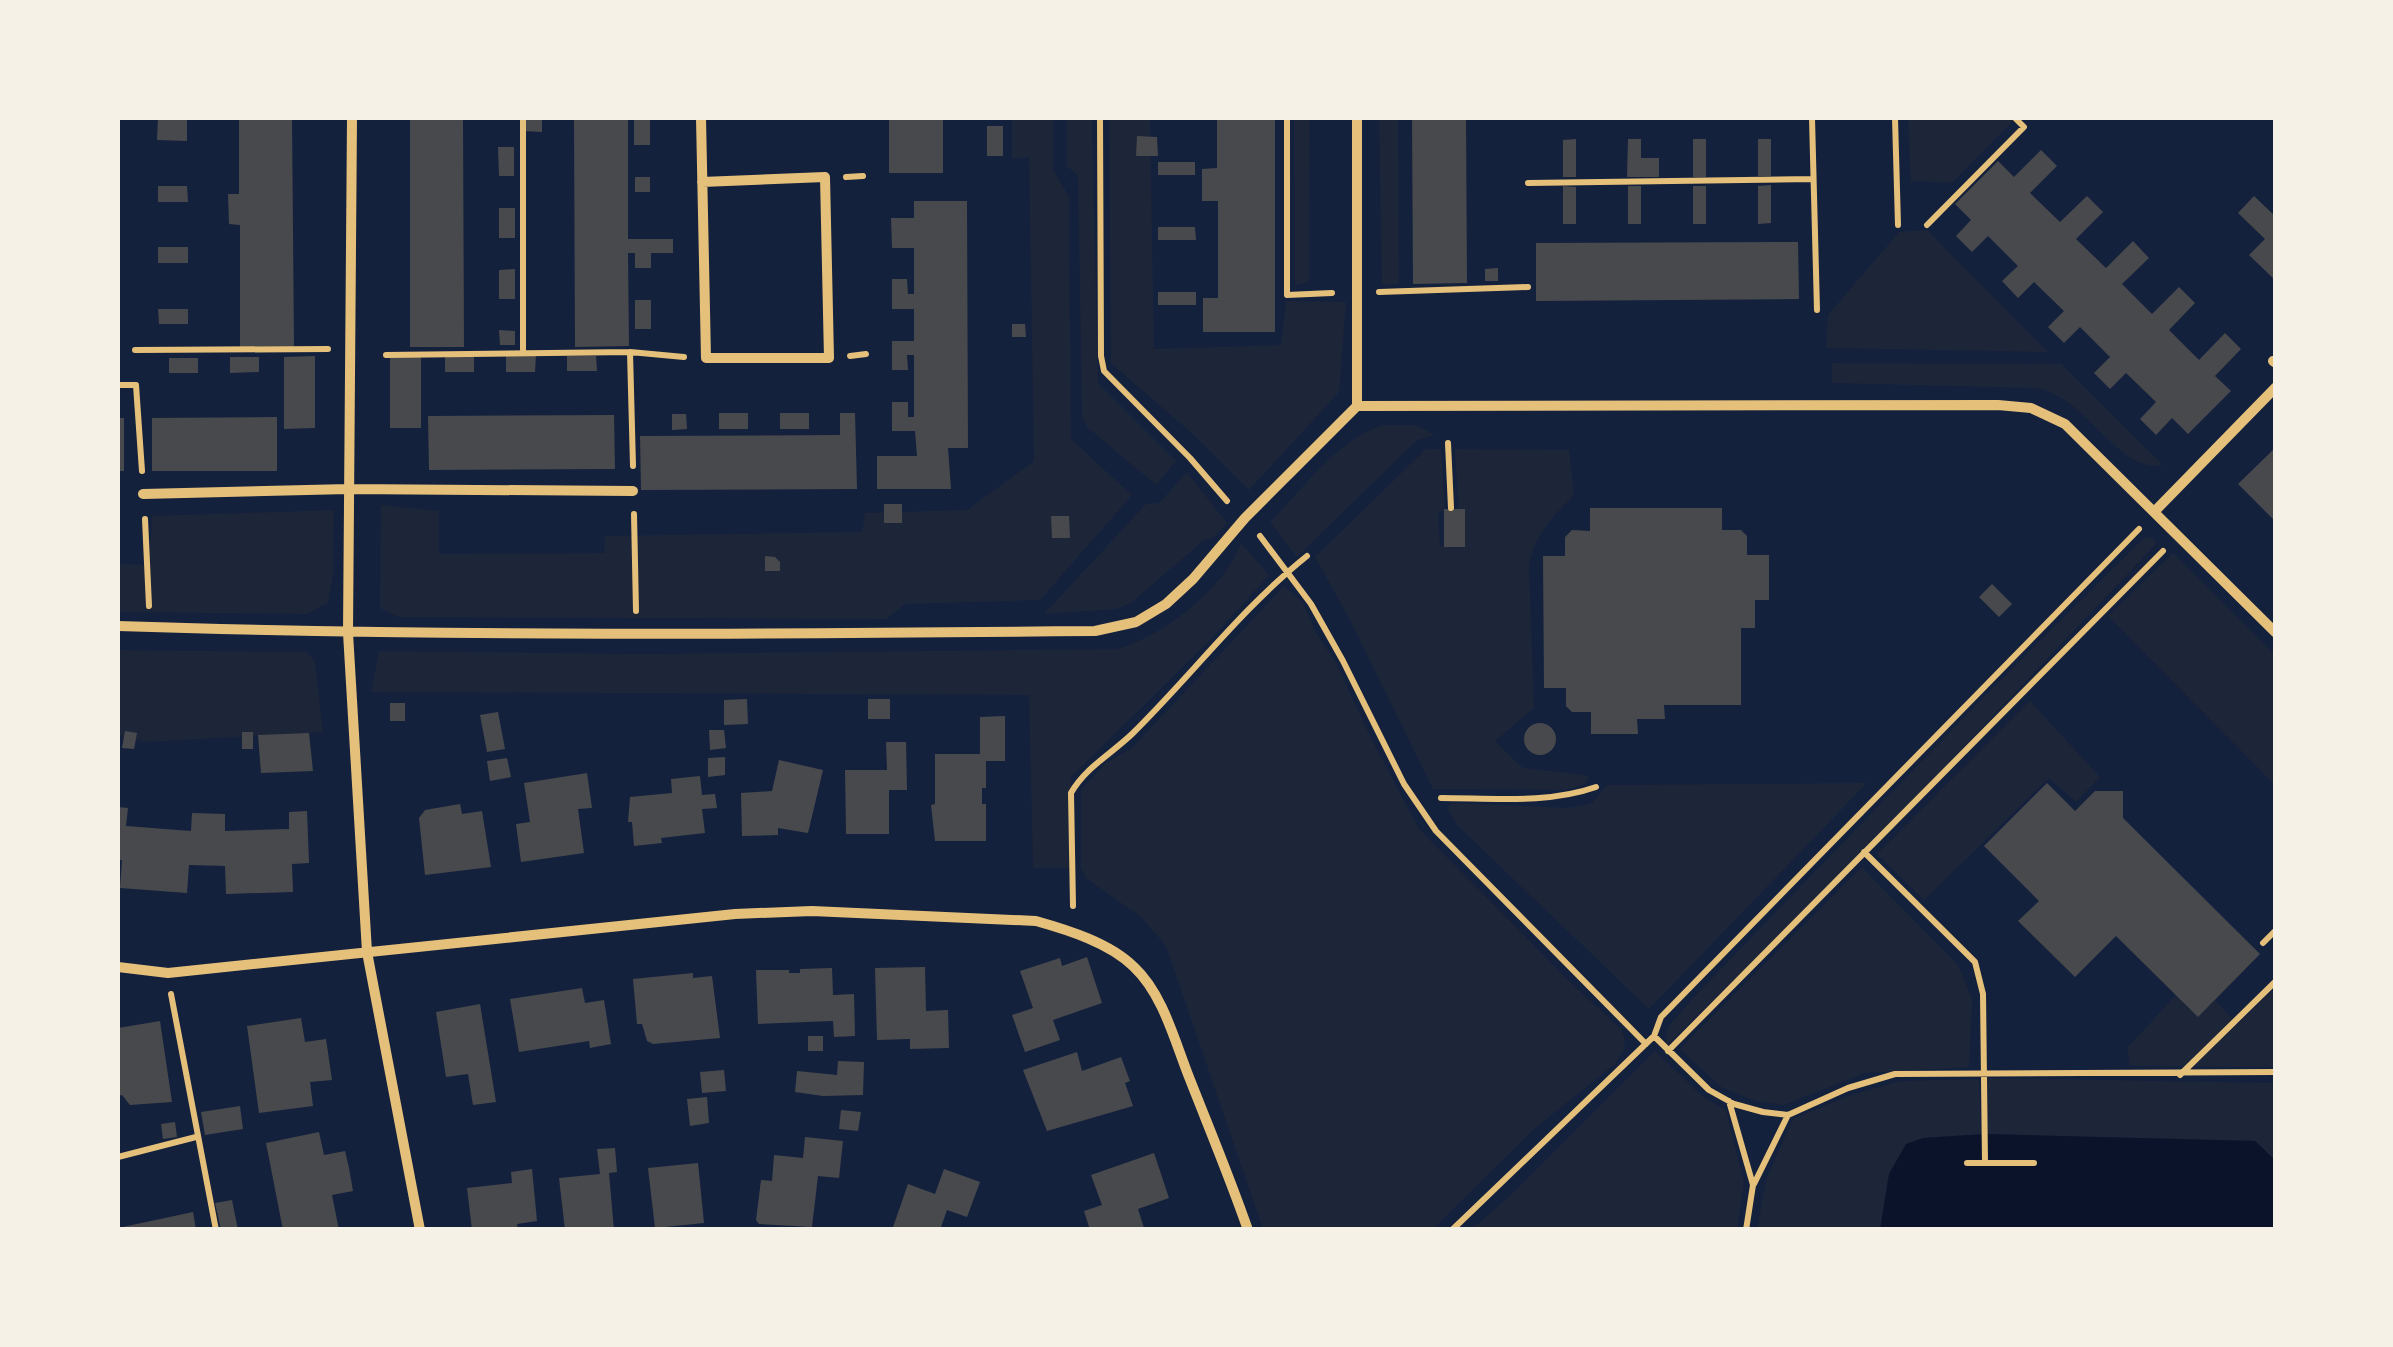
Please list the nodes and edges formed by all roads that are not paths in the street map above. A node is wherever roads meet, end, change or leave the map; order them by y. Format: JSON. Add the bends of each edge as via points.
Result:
{"nodes":[{"id":1,"x":352,"y":118,"type":"edge"},
{"id":2,"x":701,"y":118,"type":"edge"},
{"id":3,"x":1357,"y":118,"type":"edge"},
{"id":4,"x":702,"y":182,"type":"junction"},
{"id":5,"x":2276,"y":387,"type":"edge"},
{"id":6,"x":1357,"y":406,"type":"junction"},
{"id":7,"x":349,"y":489,"type":"junction"},
{"id":8,"x":633,"y":491,"type":"dead end"},
{"id":9,"x":144,"y":494,"type":"dead end"},
{"id":10,"x":2154,"y":512,"type":"junction"},
{"id":11,"x":118,"y":626,"type":"edge"},
{"id":12,"x":2276,"y":632,"type":"edge"},
{"id":13,"x":348,"y":633,"type":"junction"},
{"id":14,"x":368,"y":952,"type":"junction"},
{"id":15,"x":118,"y":967,"type":"edge"},
{"id":16,"x":420,"y":1230,"type":"edge"},
{"id":17,"x":1248,"y":1230,"type":"edge"}],
"edges":[{"from":1,"to":7,"type":"street"},
{"from":2,"to":4,"type":"street"},
{"from":3,"to":6,"type":"street"},
{"from":4,"to":4,"type":"street","via":[[706,358],[829,358],[825,178]]},
{"from":5,"to":10,"type":"street"},
{"from":6,"to":10,"type":"street","via":[[2031,408],[2065,424]]},
{"from":6,"to":13,"type":"street","via":[[1193,579],[1136,622],[1095,631]]},
{"from":7,"to":8,"type":"street"},
{"from":7,"to":9,"type":"street"},
{"from":7,"to":13,"type":"street"},
{"from":10,"to":12,"type":"street"},
{"from":11,"to":13,"type":"street"},
{"from":13,"to":14,"type":"street"},
{"from":14,"to":15,"type":"street","via":[[168,973]]},
{"from":14,"to":16,"type":"street"},
{"from":14,"to":17,"type":"street","via":[[735,914],[1036,921],[1134,966],[1151,988]]}]}
